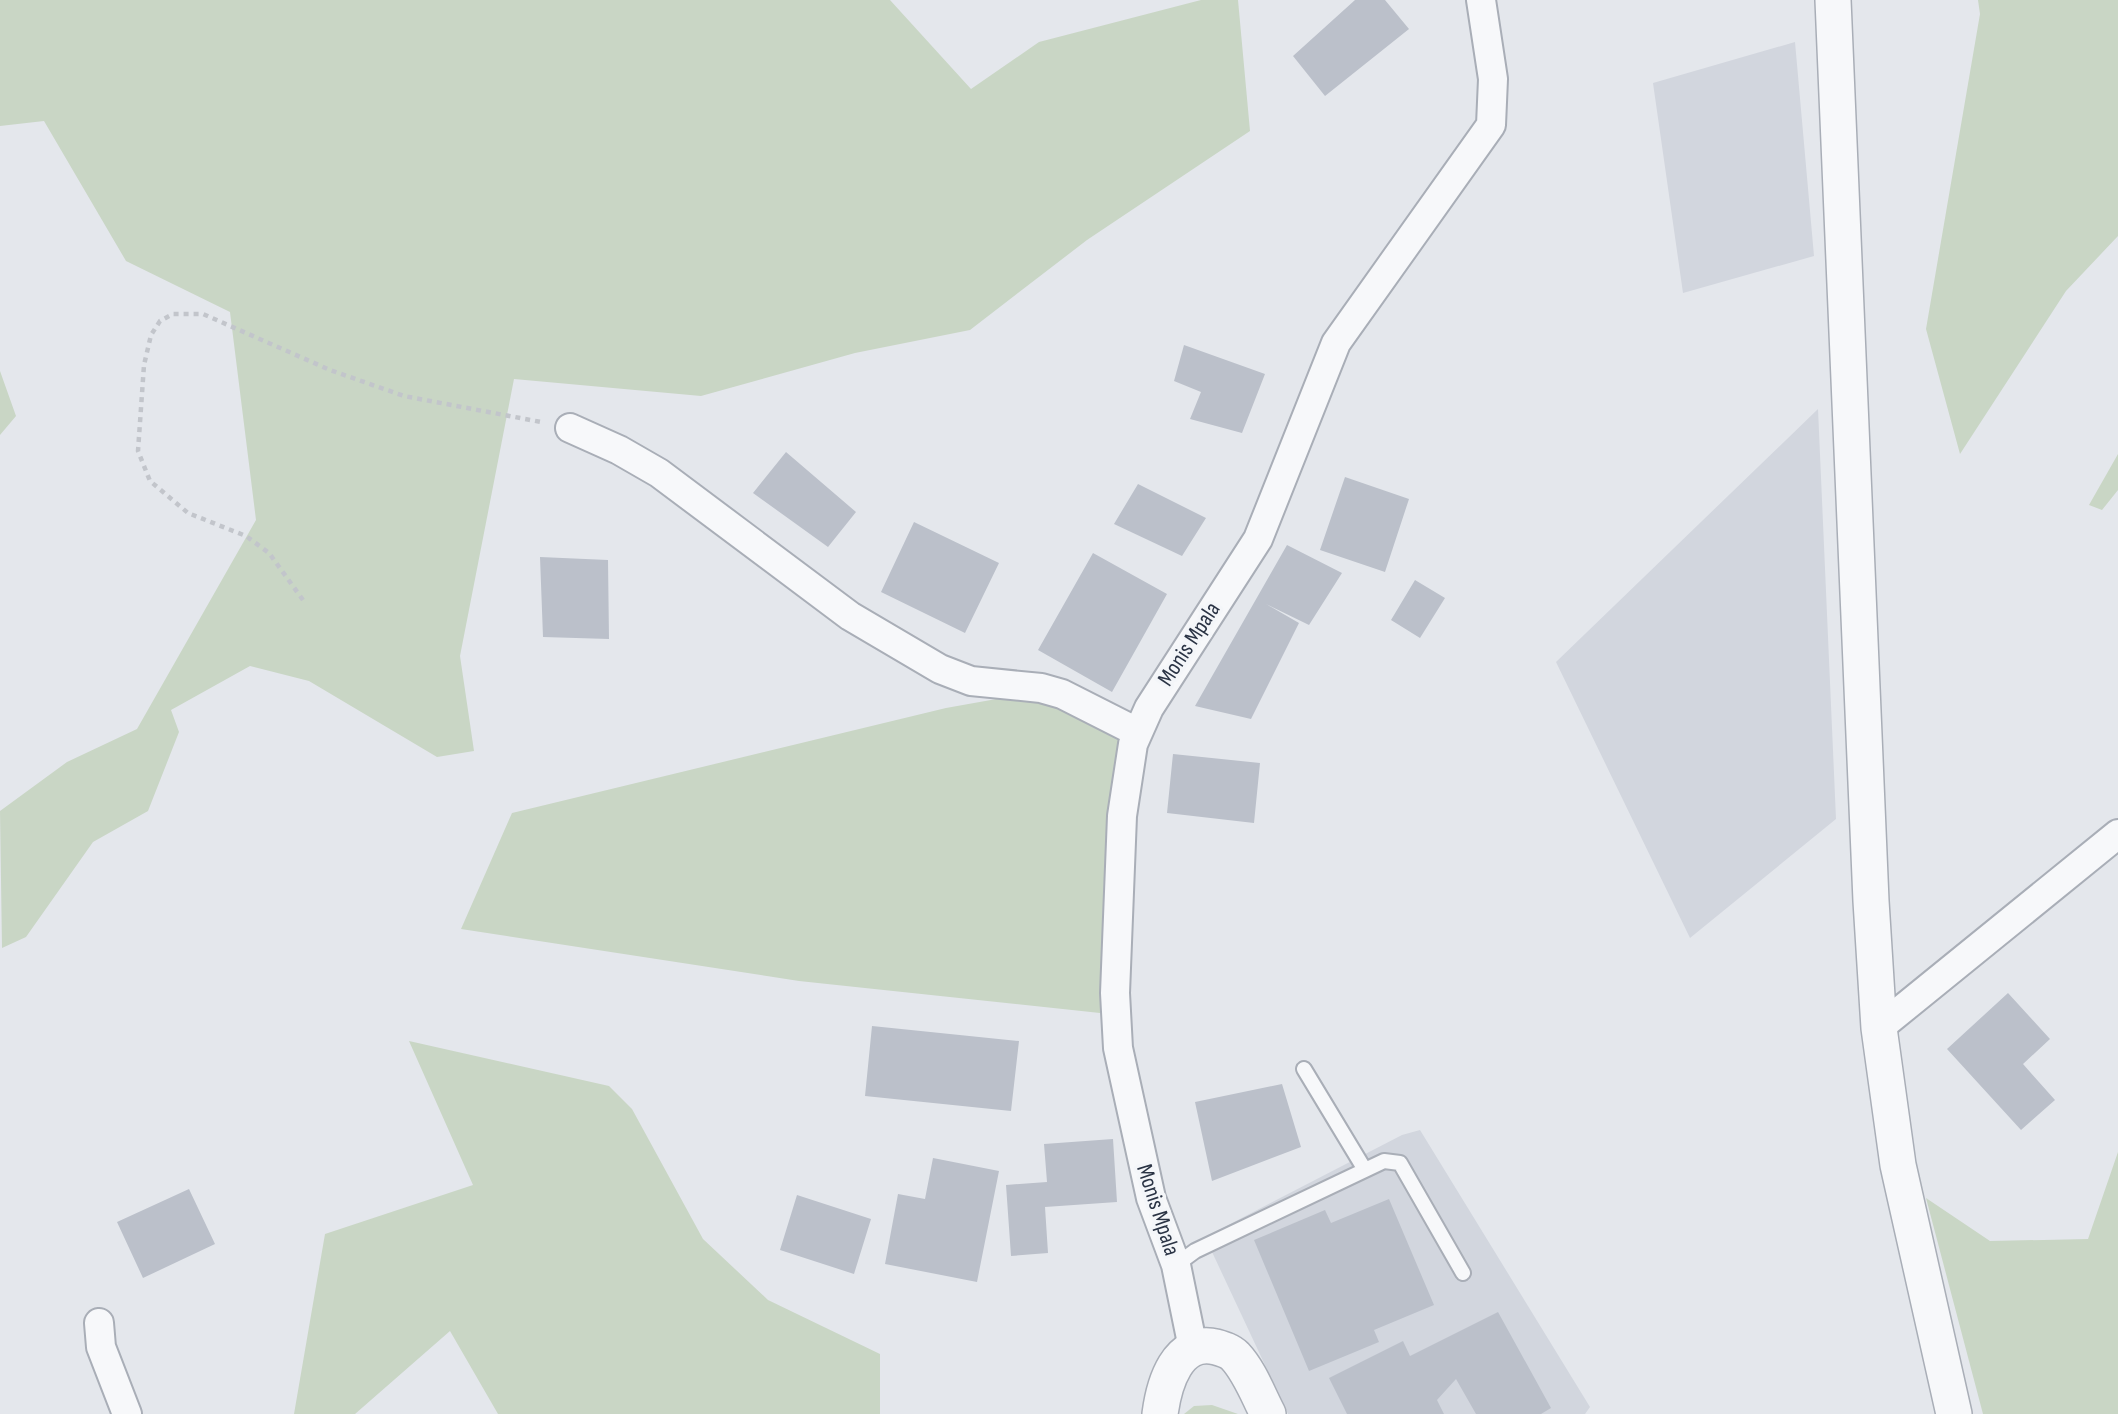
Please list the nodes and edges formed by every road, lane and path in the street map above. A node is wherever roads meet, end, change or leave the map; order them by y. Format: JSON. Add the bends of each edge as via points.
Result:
{"nodes":[{"id":1,"x":1481,"y":0,"type":"edge"},
{"id":2,"x":1833,"y":0,"type":"edge"},
{"id":3,"x":570,"y":428,"type":"joint"},
{"id":4,"x":303,"y":600,"type":"dead end"},
{"id":5,"x":1137,"y":732,"type":"junction"},
{"id":6,"x":2118,"y":834,"type":"edge"},
{"id":7,"x":1880,"y":1028,"type":"junction"},
{"id":8,"x":1304,"y":1069,"type":"dead end"},
{"id":9,"x":1365,"y":1170,"type":"junction"},
{"id":10,"x":1176,"y":1265,"type":"junction"},
{"id":11,"x":1463,"y":1273,"type":"dead end"},
{"id":12,"x":99,"y":1323,"type":"dead end"},
{"id":13,"x":1193,"y":1348,"type":"junction"},
{"id":14,"x":127,"y":1414,"type":"edge"},
{"id":15,"x":1160,"y":1414,"type":"edge"},
{"id":16,"x":1268,"y":1414,"type":"edge"},
{"id":17,"x":1954,"y":1414,"type":"edge"}],
"edges":[{"from":1,"to":5,"type":"street","name":"Monis Mpala","via":[[1493,79],[1491,124],[1336,343],[1258,539],[1171,671]]},
{"from":2,"to":7,"type":"street"},
{"from":3,"to":4,"type":"path","via":[[404,396],[330,370],[203,314],[173,314],[160,321],[151,335],[144,365],[138,438],[150,481],[188,513],[246,536],[269,553]]},
{"from":3,"to":5,"type":"street","via":[[659,473],[850,616],[940,669],[971,681],[1062,694]]},
{"from":5,"to":10,"type":"street","name":"Monis Mpala","via":[[1125,783],[1119,848],[1118,1048],[1151,1198]]},
{"from":6,"to":7,"type":"street"},
{"from":7,"to":17,"type":"street","via":[[1903,1189]]},
{"from":8,"to":9,"type":"lane"},
{"from":9,"to":10,"type":"lane","via":[[1195,1251]]},
{"from":9,"to":11,"type":"lane","via":[[1384,1161],[1400,1163]]},
{"from":10,"to":13,"type":"street","name":"Monis Mpala"},
{"from":12,"to":14,"type":"street","via":[[101,1347]]},
{"from":13,"to":15,"type":"street","via":[[1182,1355],[1170,1376]]},
{"from":13,"to":16,"type":"street","via":[[1207,1345],[1234,1355]]}]}
